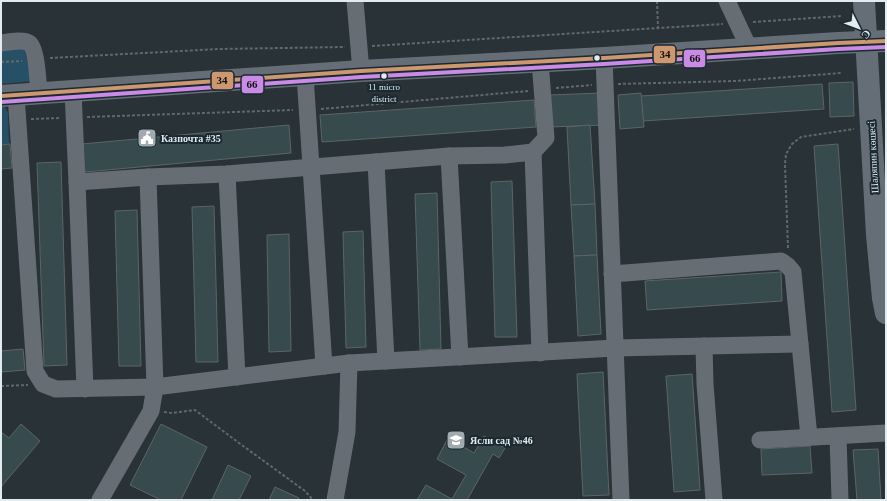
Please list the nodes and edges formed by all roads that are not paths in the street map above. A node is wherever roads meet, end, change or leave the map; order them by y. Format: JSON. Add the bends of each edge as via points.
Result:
{"nodes":[{"id":1,"x":355,"y":1,"type":"edge"},
{"id":2,"x":727,"y":1,"type":"edge"},
{"id":3,"x":864,"y":1,"type":"edge"},
{"id":4,"x":876,"y":42,"type":"edge"},
{"id":5,"x":1,"y":43,"type":"edge"},
{"id":6,"x":749,"y":48,"type":"junction"},
{"id":7,"x":604,"y":58,"type":"junction"},
{"id":8,"x":540,"y":61,"type":"junction"},
{"id":9,"x":360,"y":71,"type":"junction"},
{"id":10,"x":305,"y":75,"type":"junction"},
{"id":11,"x":73,"y":91,"type":"junction"},
{"id":12,"x":39,"y":94,"type":"junction"},
{"id":13,"x":8,"y":95,"type":"edge"},
{"id":14,"x":533,"y":152,"type":"junction"},
{"id":15,"x":449,"y":156,"type":"junction"},
{"id":16,"x":376,"y":162,"type":"junction"},
{"id":17,"x":311,"y":168,"type":"junction"},
{"id":18,"x":227,"y":174,"type":"junction"},
{"id":19,"x":148,"y":177,"type":"junction"},
{"id":20,"x":77,"y":182,"type":"junction"},
{"id":21,"x":612,"y":274,"type":"junction"},
{"id":22,"x":886,"y":313,"type":"edge"},
{"id":23,"x":800,"y":344,"type":"junction"},
{"id":24,"x":704,"y":346,"type":"junction"},
{"id":25,"x":615,"y":348,"type":"junction"},
{"id":26,"x":540,"y":353,"type":"junction"},
{"id":27,"x":460,"y":357,"type":"junction"},
{"id":28,"x":386,"y":361,"type":"junction"},
{"id":29,"x":349,"y":364,"type":"junction"},
{"id":30,"x":324,"y":366,"type":"junction"},
{"id":31,"x":237,"y":377,"type":"junction"},
{"id":32,"x":155,"y":387,"type":"junction"},
{"id":33,"x":85,"y":389,"type":"junction"},
{"id":34,"x":886,"y":433,"type":"edge"},
{"id":35,"x":838,"y":436,"type":"junction"},
{"id":36,"x":809,"y":437,"type":"junction"},
{"id":37,"x":760,"y":440,"type":"dead end"},
{"id":38,"x":100,"y":500,"type":"edge"},
{"id":39,"x":335,"y":500,"type":"edge"},
{"id":40,"x":621,"y":500,"type":"edge"},
{"id":41,"x":714,"y":500,"type":"edge"},
{"id":42,"x":840,"y":500,"type":"edge"}],
"edges":[{"from":1,"to":9,"type":"street"},
{"from":2,"to":6,"type":"street"},
{"from":3,"to":4,"type":"main road","name":"Шаляпин көшесі"},
{"from":4,"to":6,"type":"main road"},
{"from":4,"to":22,"type":"main road","name":"Шаляпин көшесі","via":[[871,127],[877,235]]},
{"from":5,"to":12,"type":"street","via":[[29,43],[36,60]]},
{"from":6,"to":7,"type":"main road"},
{"from":7,"to":8,"type":"main road"},
{"from":7,"to":21,"type":"street"},
{"from":8,"to":9,"type":"main road"},
{"from":8,"to":14,"type":"street","via":[[546,138]]},
{"from":9,"to":10,"type":"main road"},
{"from":10,"to":11,"type":"main road"},
{"from":10,"to":17,"type":"street"},
{"from":11,"to":12,"type":"main road"},
{"from":11,"to":20,"type":"street"},
{"from":12,"to":13,"type":"main road"},
{"from":13,"to":33,"type":"street","via":[[18,119],[35,371],[43,384],[56,389]]},
{"from":14,"to":15,"type":"street"},
{"from":14,"to":26,"type":"street"},
{"from":15,"to":16,"type":"street"},
{"from":15,"to":27,"type":"street"},
{"from":16,"to":17,"type":"street"},
{"from":16,"to":28,"type":"street"},
{"from":17,"to":18,"type":"street"},
{"from":17,"to":30,"type":"street"},
{"from":18,"to":19,"type":"street"},
{"from":18,"to":31,"type":"street"},
{"from":19,"to":20,"type":"street"},
{"from":19,"to":32,"type":"street"},
{"from":20,"to":33,"type":"street"},
{"from":21,"to":23,"type":"street","via":[[781,261],[793,272]]},
{"from":21,"to":25,"type":"street"},
{"from":23,"to":24,"type":"street"},
{"from":23,"to":36,"type":"street"},
{"from":24,"to":25,"type":"street"},
{"from":24,"to":41,"type":"street"},
{"from":25,"to":26,"type":"street"},
{"from":25,"to":40,"type":"street"},
{"from":26,"to":27,"type":"street"},
{"from":27,"to":28,"type":"street"},
{"from":28,"to":29,"type":"street"},
{"from":29,"to":30,"type":"street"},
{"from":29,"to":39,"type":"street","via":[[347,432]]},
{"from":30,"to":31,"type":"street"},
{"from":31,"to":32,"type":"street"},
{"from":32,"to":33,"type":"street"},
{"from":32,"to":38,"type":"street","via":[[151,411]]},
{"from":34,"to":35,"type":"street"},
{"from":35,"to":36,"type":"street"},
{"from":35,"to":42,"type":"street"},
{"from":36,"to":37,"type":"street"}]}
